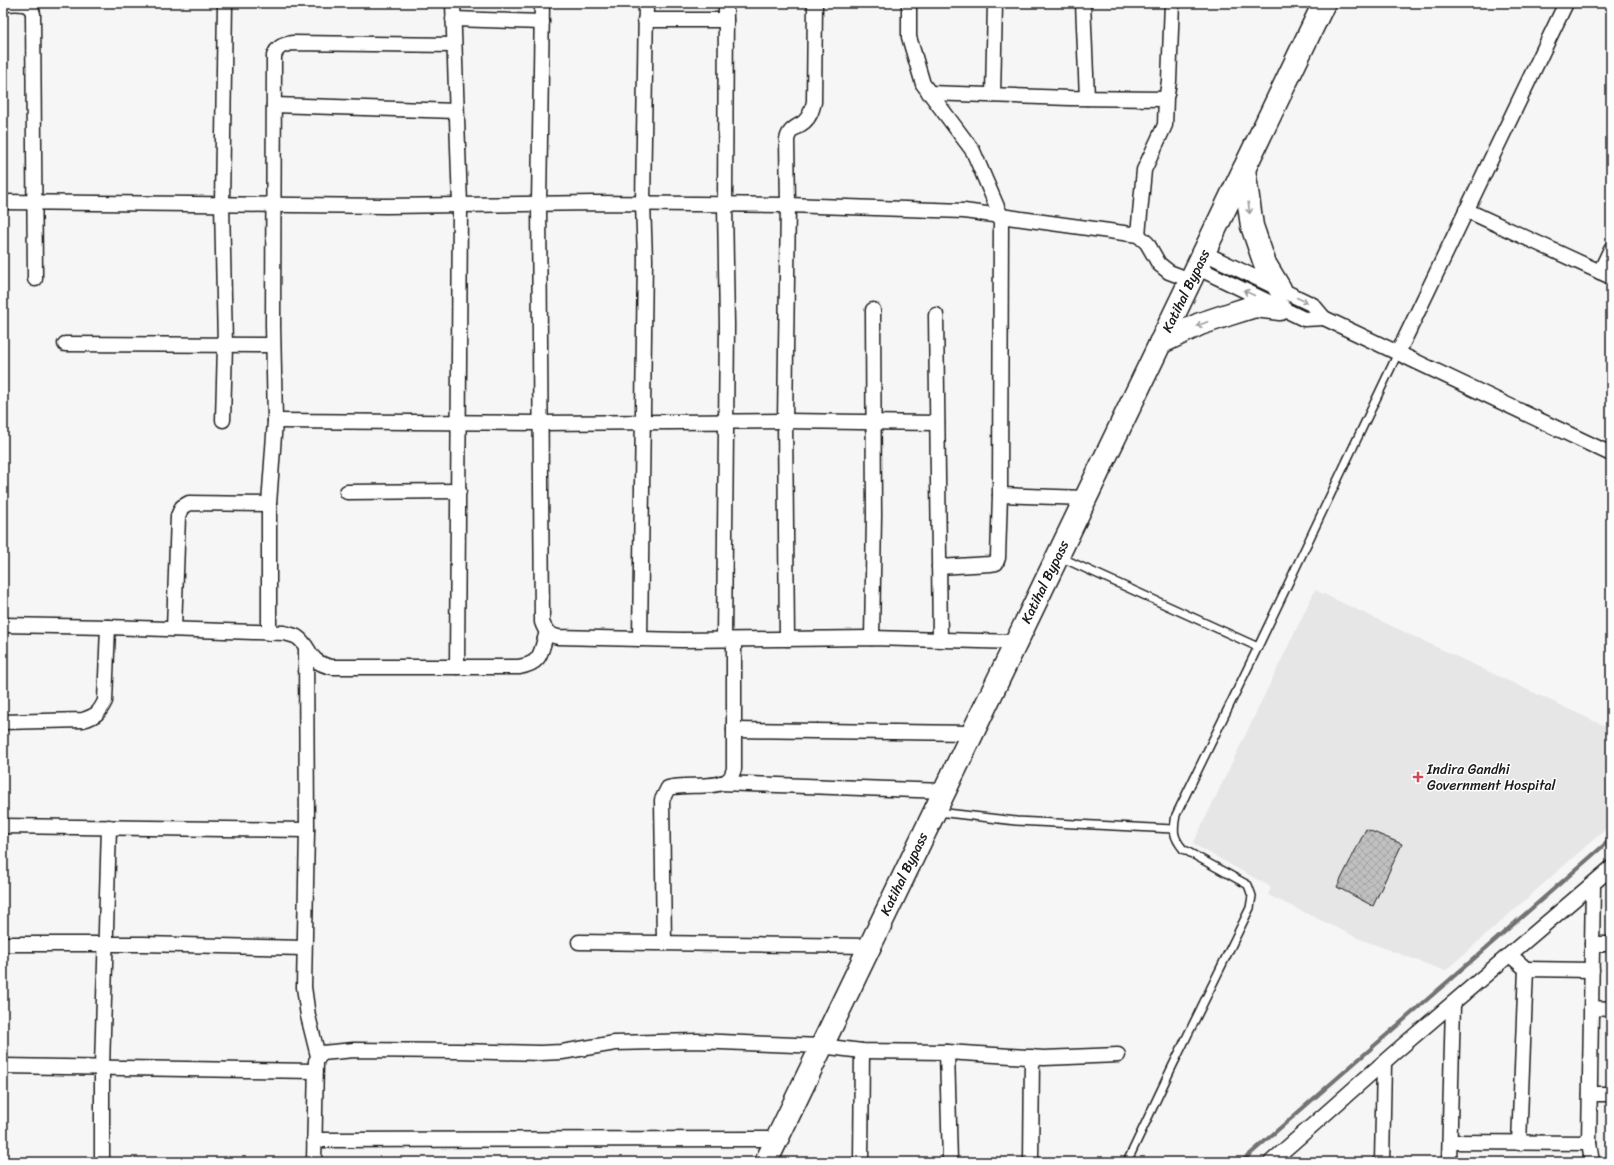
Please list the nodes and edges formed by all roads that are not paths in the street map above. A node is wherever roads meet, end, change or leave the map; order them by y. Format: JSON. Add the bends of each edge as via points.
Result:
{"nodes":[{"id":1,"x":225,"y":3,"type":"edge"},
{"id":2,"x":453,"y":3,"type":"edge"},
{"id":3,"x":542,"y":3,"type":"edge"},
{"id":4,"x":646,"y":3,"type":"edge"},
{"id":5,"x":726,"y":3,"type":"edge"},
{"id":6,"x":815,"y":3,"type":"edge"},
{"id":7,"x":909,"y":3,"type":"edge"},
{"id":8,"x":995,"y":3,"type":"edge"},
{"id":9,"x":1082,"y":3,"type":"edge"},
{"id":10,"x":1172,"y":3,"type":"edge"},
{"id":11,"x":1324,"y":3,"type":"edge"},
{"id":12,"x":1566,"y":3,"type":"edge"},
{"id":13,"x":3,"y":4,"type":"edge"},
{"id":14,"x":453,"y":19,"type":"junction"},
{"id":15,"x":645,"y":20,"type":"junction"},
{"id":16,"x":726,"y":20,"type":"junction"},
{"id":17,"x":542,"y":22,"type":"junction"},
{"id":18,"x":454,"y":46,"type":"junction"},
{"id":19,"x":929,"y":93,"type":"junction"},
{"id":20,"x":993,"y":95,"type":"junction"},
{"id":21,"x":1166,"y":97,"type":"junction"},
{"id":22,"x":1086,"y":98,"type":"junction"},
{"id":23,"x":274,"y":105,"type":"junction"},
{"id":24,"x":456,"y":111,"type":"junction"},
{"id":25,"x":1244,"y":169,"type":"junction"},
{"id":26,"x":3,"y":202,"type":"edge"},
{"id":27,"x":34,"y":202,"type":"junction"},
{"id":28,"x":222,"y":204,"type":"junction"},
{"id":29,"x":273,"y":204,"type":"junction"},
{"id":30,"x":539,"y":204,"type":"junction"},
{"id":31,"x":643,"y":204,"type":"junction"},
{"id":32,"x":460,"y":205,"type":"junction"},
{"id":33,"x":725,"y":205,"type":"junction"},
{"id":34,"x":788,"y":205,"type":"junction"},
{"id":35,"x":1466,"y":210,"type":"junction"},
{"id":36,"x":1001,"y":216,"type":"junction"},
{"id":37,"x":1138,"y":235,"type":"junction"},
{"id":38,"x":1611,"y":249,"type":"edge"},
{"id":39,"x":1197,"y":267,"type":"junction"},
{"id":40,"x":1605,"y":275,"type":"edge"},
{"id":41,"x":35,"y":279,"type":"dead end"},
{"id":42,"x":1280,"y":299,"type":"junction"},
{"id":43,"x":873,"y":310,"type":"dead end"},
{"id":44,"x":936,"y":315,"type":"dead end"},
{"id":45,"x":1324,"y":318,"type":"junction"},
{"id":46,"x":1160,"y":343,"type":"junction"},
{"id":47,"x":65,"y":344,"type":"dead end"},
{"id":48,"x":225,"y":345,"type":"junction"},
{"id":49,"x":273,"y":345,"type":"junction"},
{"id":50,"x":1398,"y":353,"type":"junction"},
{"id":51,"x":223,"y":420,"type":"dead end"},
{"id":52,"x":275,"y":421,"type":"junction"},
{"id":53,"x":785,"y":421,"type":"junction"},
{"id":54,"x":644,"y":422,"type":"junction"},
{"id":55,"x":725,"y":422,"type":"junction"},
{"id":56,"x":873,"y":422,"type":"junction"},
{"id":57,"x":459,"y":423,"type":"junction"},
{"id":58,"x":540,"y":423,"type":"junction"},
{"id":59,"x":937,"y":423,"type":"junction"},
{"id":60,"x":1611,"y":454,"type":"edge"},
{"id":61,"x":459,"y":491,"type":"junction"},
{"id":62,"x":346,"y":492,"type":"dead end"},
{"id":63,"x":1000,"y":496,"type":"junction"},
{"id":64,"x":1086,"y":498,"type":"junction"},
{"id":65,"x":270,"y":504,"type":"junction"},
{"id":66,"x":1058,"y":556,"type":"junction"},
{"id":67,"x":939,"y":567,"type":"junction"},
{"id":68,"x":3,"y":625,"type":"edge"},
{"id":69,"x":108,"y":627,"type":"junction"},
{"id":70,"x":174,"y":629,"type":"junction"},
{"id":71,"x":547,"y":632,"type":"junction"},
{"id":72,"x":269,"y":633,"type":"junction"},
{"id":73,"x":872,"y":638,"type":"junction"},
{"id":74,"x":640,"y":639,"type":"junction"},
{"id":75,"x":729,"y":639,"type":"junction"},
{"id":76,"x":787,"y":639,"type":"junction"},
{"id":77,"x":940,"y":639,"type":"junction"},
{"id":78,"x":1016,"y":642,"type":"junction"},
{"id":79,"x":1258,"y":647,"type":"junction"},
{"id":80,"x":306,"y":649,"type":"junction"},
{"id":81,"x":458,"y":667,"type":"junction"},
{"id":82,"x":3,"y":722,"type":"edge"},
{"id":83,"x":734,"y":730,"type":"junction"},
{"id":84,"x":972,"y":733,"type":"junction"},
{"id":85,"x":720,"y":783,"type":"junction"},
{"id":86,"x":944,"y":791,"type":"junction"},
{"id":87,"x":934,"y":811,"type":"junction"},
{"id":88,"x":3,"y":826,"type":"edge"},
{"id":89,"x":109,"y":827,"type":"junction"},
{"id":90,"x":1173,"y":829,"type":"junction"},
{"id":91,"x":307,"y":830,"type":"junction"},
{"id":92,"x":1611,"y":868,"type":"edge"},
{"id":93,"x":1593,"y":884,"type":"junction"},
{"id":94,"x":579,"y":942,"type":"dead end"},
{"id":95,"x":664,"y":943,"type":"junction"},
{"id":96,"x":3,"y":944,"type":"edge"},
{"id":97,"x":106,"y":944,"type":"junction"},
{"id":98,"x":1592,"y":944,"type":"junction"},
{"id":99,"x":1611,"y":944,"type":"edge"},
{"id":100,"x":870,"y":946,"type":"junction"},
{"id":101,"x":304,"y":948,"type":"junction"},
{"id":102,"x":1510,"y":955,"type":"junction"},
{"id":103,"x":1526,"y":969,"type":"junction"},
{"id":104,"x":1592,"y":970,"type":"junction"},
{"id":105,"x":1452,"y":1004,"type":"junction"},
{"id":106,"x":1591,"y":1008,"type":"junction"},
{"id":107,"x":1611,"y":1009,"type":"edge"},
{"id":108,"x":822,"y":1046,"type":"junction"},
{"id":109,"x":862,"y":1051,"type":"junction"},
{"id":110,"x":947,"y":1052,"type":"junction"},
{"id":111,"x":1118,"y":1055,"type":"dead end"},
{"id":112,"x":318,"y":1056,"type":"junction"},
{"id":113,"x":1032,"y":1057,"type":"junction"},
{"id":114,"x":1384,"y":1063,"type":"junction"},
{"id":115,"x":3,"y":1066,"type":"edge"},
{"id":116,"x":102,"y":1067,"type":"junction"},
{"id":117,"x":315,"y":1071,"type":"junction"},
{"id":118,"x":1590,"y":1094,"type":"junction"},
{"id":119,"x":1611,"y":1094,"type":"edge"},
{"id":120,"x":777,"y":1139,"type":"junction"},
{"id":121,"x":314,"y":1140,"type":"junction"},
{"id":122,"x":1450,"y":1142,"type":"junction"},
{"id":123,"x":1519,"y":1143,"type":"junction"},
{"id":124,"x":1589,"y":1143,"type":"junction"},
{"id":125,"x":102,"y":1162,"type":"edge"},
{"id":126,"x":314,"y":1162,"type":"edge"},
{"id":127,"x":766,"y":1162,"type":"edge"},
{"id":128,"x":861,"y":1162,"type":"edge"},
{"id":129,"x":950,"y":1162,"type":"edge"},
{"id":130,"x":1032,"y":1162,"type":"edge"},
{"id":131,"x":1127,"y":1162,"type":"edge"},
{"id":132,"x":1272,"y":1162,"type":"edge"},
{"id":133,"x":1382,"y":1162,"type":"edge"},
{"id":134,"x":1449,"y":1162,"type":"edge"},
{"id":135,"x":1592,"y":1162,"type":"edge"}],
"edges":[{"from":1,"to":28,"type":"street"},
{"from":2,"to":14,"type":"street"},
{"from":3,"to":17,"type":"street"},
{"from":4,"to":15,"type":"street"},
{"from":5,"to":16,"type":"street"},
{"from":6,"to":34,"type":"street","via":[[814,102],[808,117],[788,134]]},
{"from":7,"to":19,"type":"street","via":[[909,37],[923,84]]},
{"from":8,"to":20,"type":"street"},
{"from":9,"to":22,"type":"street"},
{"from":10,"to":21,"type":"street"},
{"from":11,"to":25,"type":"main road","name":"Katihal Bypass"},
{"from":12,"to":35,"type":"street"},
{"from":13,"to":27,"type":"street","via":[[27,5],[32,10]]},
{"from":14,"to":17,"type":"street"},
{"from":14,"to":18,"type":"street"},
{"from":15,"to":16,"type":"street"},
{"from":15,"to":31,"type":"street"},
{"from":16,"to":33,"type":"street"},
{"from":17,"to":30,"type":"street"},
{"from":18,"to":23,"type":"street","via":[[285,44],[279,47],[274,56]]},
{"from":18,"to":24,"type":"street"},
{"from":19,"to":20,"type":"street"},
{"from":19,"to":36,"type":"street","via":[[973,150]]},
{"from":20,"to":22,"type":"street"},
{"from":21,"to":22,"type":"street"},
{"from":21,"to":37,"type":"street","via":[[1165,125],[1144,170]]},
{"from":23,"to":24,"type":"street"},
{"from":23,"to":29,"type":"street"},
{"from":24,"to":32,"type":"street"},
{"from":25,"to":39,"type":"main road","name":"Katihal Bypass"},
{"from":25,"to":42,"type":"main road","one_way":true,"via":[[1252,226]]},
{"from":26,"to":27,"type":"street"},
{"from":27,"to":28,"type":"street"},
{"from":27,"to":41,"type":"street"},
{"from":28,"to":29,"type":"street"},
{"from":28,"to":48,"type":"street"},
{"from":29,"to":32,"type":"street"},
{"from":29,"to":49,"type":"street"},
{"from":30,"to":31,"type":"street"},
{"from":30,"to":32,"type":"street"},
{"from":30,"to":58,"type":"street"},
{"from":31,"to":33,"type":"street"},
{"from":31,"to":54,"type":"street"},
{"from":32,"to":57,"type":"street"},
{"from":33,"to":34,"type":"street"},
{"from":33,"to":55,"type":"street"},
{"from":34,"to":36,"type":"street","via":[[964,211]]},
{"from":34,"to":53,"type":"street"},
{"from":35,"to":40,"type":"street"},
{"from":35,"to":50,"type":"street"},
{"from":36,"to":37,"type":"street"},
{"from":36,"to":63,"type":"street"},
{"from":37,"to":39,"type":"street","via":[[1147,243],[1159,264],[1169,272]]},
{"from":38,"to":40,"type":"street"},
{"from":39,"to":42,"type":"street"},
{"from":42,"to":39,"type":"street","one_way":true},
{"from":39,"to":46,"type":"main road","name":"Katihal Bypass"},
{"from":42,"to":45,"type":"street","one_way":true,"via":[[1313,305]]},
{"from":42,"to":45,"type":"street","via":[[1304,320]]},
{"from":42,"to":46,"type":"main road","one_way":true,"via":[[1200,324]]},
{"from":43,"to":56,"type":"street"},
{"from":44,"to":59,"type":"street"},
{"from":45,"to":50,"type":"street"},
{"from":46,"to":64,"type":"main road","name":"Katihal Bypass"},
{"from":47,"to":48,"type":"street"},
{"from":48,"to":49,"type":"street"},
{"from":48,"to":51,"type":"street"},
{"from":49,"to":52,"type":"street"},
{"from":50,"to":60,"type":"street"},
{"from":50,"to":79,"type":"lane"},
{"from":52,"to":57,"type":"street"},
{"from":52,"to":65,"type":"street"},
{"from":53,"to":55,"type":"street"},
{"from":53,"to":56,"type":"street"},
{"from":53,"to":76,"type":"street"},
{"from":54,"to":55,"type":"street"},
{"from":54,"to":58,"type":"street"},
{"from":54,"to":74,"type":"street"},
{"from":55,"to":75,"type":"street"},
{"from":56,"to":59,"type":"street"},
{"from":56,"to":73,"type":"street"},
{"from":57,"to":58,"type":"street"},
{"from":57,"to":61,"type":"street"},
{"from":58,"to":71,"type":"street","via":[[542,622]]},
{"from":59,"to":67,"type":"street"},
{"from":61,"to":62,"type":"street"},
{"from":61,"to":81,"type":"street"},
{"from":63,"to":64,"type":"street"},
{"from":63,"to":67,"type":"street","via":[[996,563]]},
{"from":64,"to":66,"type":"main road","name":"Katihal Bypass"},
{"from":65,"to":70,"type":"street","via":[[189,503],[182,507],[178,516]]},
{"from":65,"to":72,"type":"street"},
{"from":66,"to":78,"type":"main road","name":"Katihal Bypass"},
{"from":66,"to":79,"type":"lane"},
{"from":67,"to":77,"type":"street"},
{"from":68,"to":69,"type":"street"},
{"from":69,"to":70,"type":"street"},
{"from":69,"to":82,"type":"street","via":[[105,701],[100,711],[93,717],[83,720]]},
{"from":70,"to":72,"type":"street"},
{"from":71,"to":74,"type":"street","via":[[558,637]]},
{"from":71,"to":81,"type":"street","via":[[539,658],[529,665]]},
{"from":72,"to":80,"type":"street","via":[[292,635],[298,638]]},
{"from":73,"to":76,"type":"street"},
{"from":73,"to":77,"type":"street"},
{"from":74,"to":75,"type":"street"},
{"from":75,"to":76,"type":"street"},
{"from":75,"to":83,"type":"street"},
{"from":77,"to":78,"type":"street"},
{"from":78,"to":84,"type":"main road","name":"Katihal Bypass"},
{"from":79,"to":90,"type":"lane","via":[[1176,815]]},
{"from":80,"to":81,"type":"street","via":[[318,662],[332,667]]},
{"from":80,"to":91,"type":"street"},
{"from":83,"to":84,"type":"street"},
{"from":83,"to":85,"type":"street","via":[[732,775],[729,780]]},
{"from":84,"to":86,"type":"main road","name":"Katihal Bypass"},
{"from":85,"to":86,"type":"street"},
{"from":85,"to":95,"type":"street","via":[[672,787],[664,794]]},
{"from":86,"to":87,"type":"main road","name":"Katihal Bypass"},
{"from":87,"to":90,"type":"lane","via":[[1016,821]]},
{"from":87,"to":100,"type":"main road","name":"Katihal Bypass"},
{"from":88,"to":89,"type":"street"},
{"from":89,"to":91,"type":"street"},
{"from":89,"to":97,"type":"street"},
{"from":90,"to":131,"type":"lane","via":[[1176,841],[1183,849],[1248,885],[1252,896],[1250,908]]},
{"from":91,"to":101,"type":"street"},
{"from":92,"to":93,"type":"street"},
{"from":93,"to":98,"type":"street"},
{"from":93,"to":102,"type":"street"},
{"from":94,"to":95,"type":"street"},
{"from":95,"to":100,"type":"street"},
{"from":96,"to":97,"type":"street"},
{"from":97,"to":101,"type":"street"},
{"from":97,"to":116,"type":"street"},
{"from":98,"to":99,"type":"street"},
{"from":98,"to":104,"type":"street"},
{"from":100,"to":108,"type":"main road","name":"Katihal Bypass"},
{"from":101,"to":112,"type":"street","via":[[305,1003]]},
{"from":102,"to":103,"type":"street"},
{"from":102,"to":105,"type":"street"},
{"from":103,"to":104,"type":"street"},
{"from":103,"to":123,"type":"street"},
{"from":104,"to":106,"type":"street"},
{"from":105,"to":114,"type":"street"},
{"from":105,"to":122,"type":"street"},
{"from":106,"to":107,"type":"street"},
{"from":106,"to":118,"type":"street"},
{"from":108,"to":109,"type":"street"},
{"from":108,"to":112,"type":"street","via":[[666,1041],[615,1043],[540,1054],[354,1050],[327,1052]]},
{"from":108,"to":120,"type":"main road","name":"Katihal Bypass"},
{"from":109,"to":110,"type":"street"},
{"from":109,"to":128,"type":"street"},
{"from":110,"to":113,"type":"street"},
{"from":110,"to":129,"type":"street"},
{"from":111,"to":113,"type":"street"},
{"from":112,"to":117,"type":"street"},
{"from":113,"to":130,"type":"street"},
{"from":114,"to":132,"type":"street"},
{"from":114,"to":133,"type":"street"},
{"from":115,"to":116,"type":"street"},
{"from":116,"to":117,"type":"street"},
{"from":116,"to":125,"type":"street"},
{"from":117,"to":121,"type":"street"},
{"from":118,"to":119,"type":"street"},
{"from":118,"to":124,"type":"street"},
{"from":120,"to":121,"type":"street"},
{"from":120,"to":127,"type":"main road","name":"Katihal Bypass"},
{"from":121,"to":126,"type":"street"},
{"from":122,"to":123,"type":"street"},
{"from":122,"to":134,"type":"street"},
{"from":123,"to":124,"type":"street"},
{"from":124,"to":135,"type":"street"}]}
